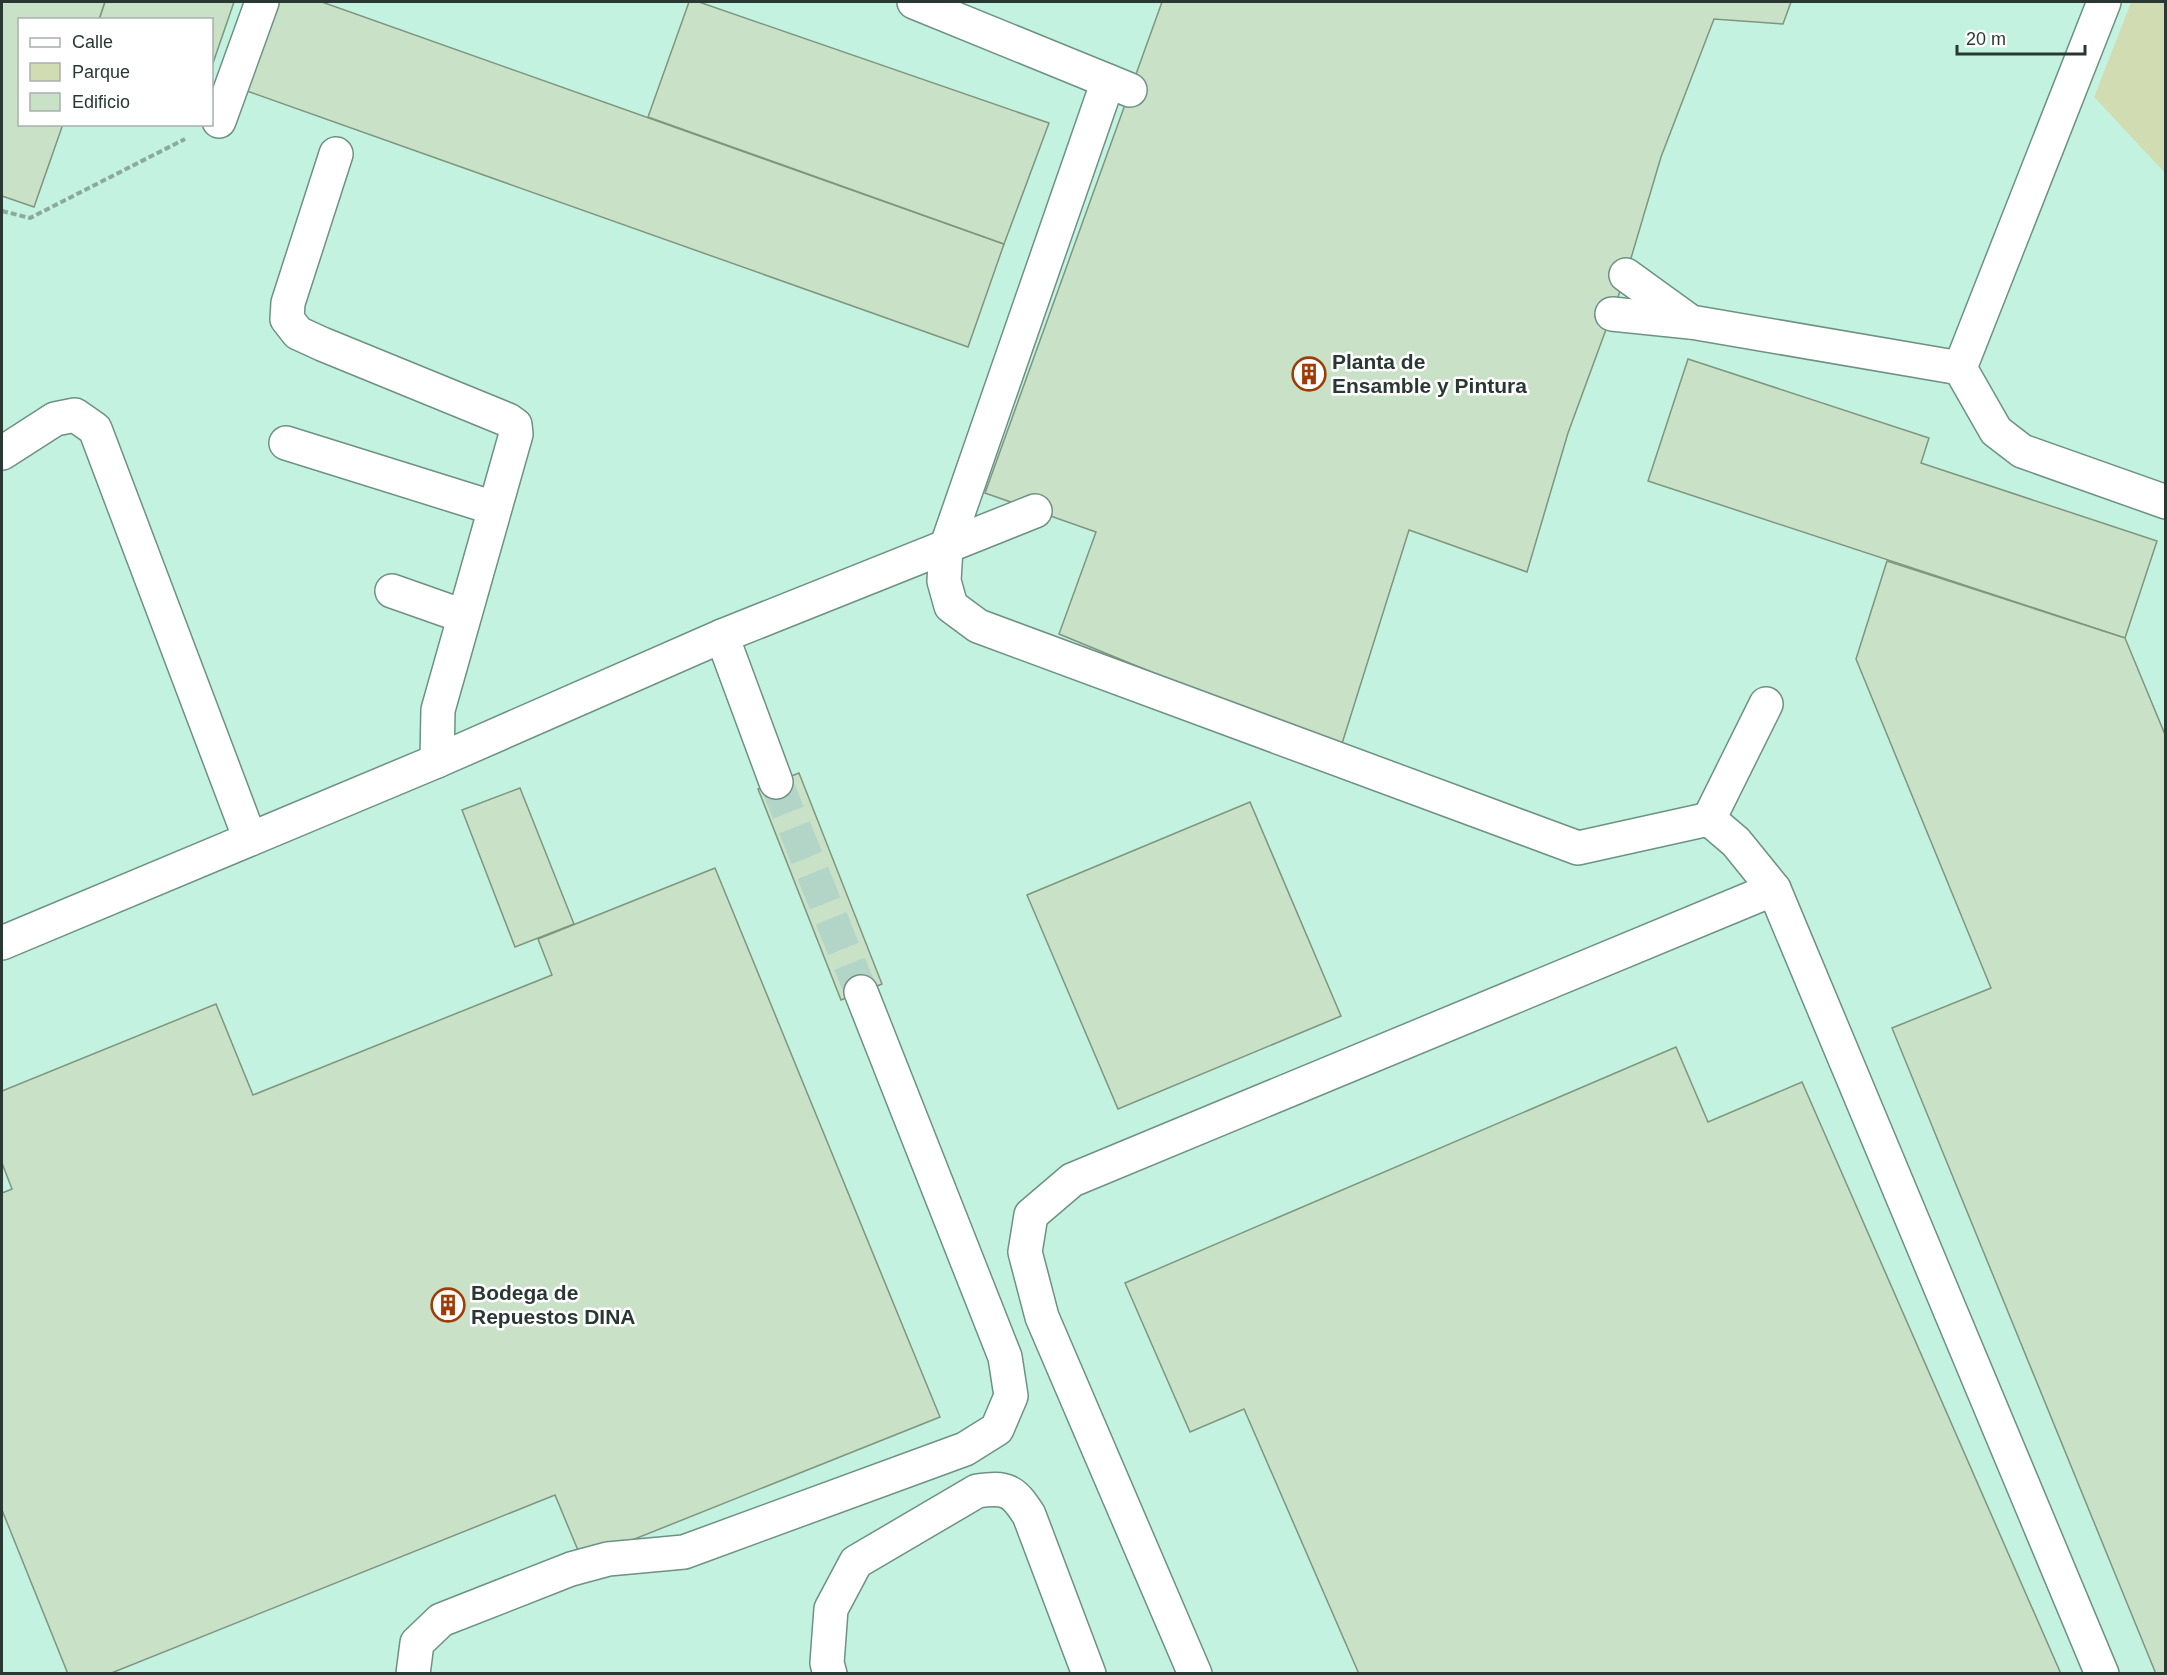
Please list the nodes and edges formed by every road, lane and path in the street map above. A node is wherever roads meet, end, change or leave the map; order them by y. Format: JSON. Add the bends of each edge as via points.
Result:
{"nodes":[{"id":1,"x":262,"y":2,"type":"edge"},
{"id":2,"x":914,"y":2,"type":"edge"},
{"id":3,"x":2104,"y":2,"type":"edge"},
{"id":4,"x":219,"y":121,"type":"joint"},
{"id":5,"x":213,"y":124,"type":"edge"},
{"id":6,"x":209,"y":126,"type":"edge"},
{"id":7,"x":336,"y":154,"type":"dead end"},
{"id":8,"x":2,"y":211,"type":"edge"},
{"id":9,"x":1626,"y":275,"type":"dead end"},
{"id":10,"x":1612,"y":314,"type":"dead end"},
{"id":11,"x":1691,"y":322,"type":"junction"},
{"id":12,"x":1960,"y":368,"type":"junction"},
{"id":13,"x":286,"y":443,"type":"dead end"},
{"id":14,"x":2,"y":453,"type":"edge"},
{"id":15,"x":2166,"y":502,"type":"edge"},
{"id":16,"x":494,"y":508,"type":"junction"},
{"id":17,"x":1035,"y":511,"type":"dead end"},
{"id":18,"x":946,"y":548,"type":"junction"},
{"id":19,"x":392,"y":591,"type":"dead end"},
{"id":20,"x":463,"y":616,"type":"junction"},
{"id":21,"x":722,"y":636,"type":"junction"},
{"id":22,"x":1766,"y":704,"type":"dead end"},
{"id":23,"x":437,"y":761,"type":"junction"},
{"id":24,"x":776,"y":782,"type":"tunnel mouth"},
{"id":25,"x":1709,"y":819,"type":"junction"},
{"id":26,"x":250,"y":839,"type":"junction"},
{"id":27,"x":1774,"y":890,"type":"junction"},
{"id":28,"x":2,"y":943,"type":"edge"},
{"id":29,"x":861,"y":992,"type":"tunnel mouth"},
{"id":30,"x":413,"y":1674,"type":"edge"},
{"id":31,"x":830,"y":1674,"type":"edge"},
{"id":32,"x":1089,"y":1674,"type":"edge"},
{"id":33,"x":1195,"y":1674,"type":"edge"},
{"id":34,"x":2102,"y":1674,"type":"edge"}],
"edges":[{"from":1,"to":4,"type":"lane"},
{"from":2,"to":18,"type":"lane","via":[[1119,86]]},
{"from":3,"to":12,"type":"lane"},
{"from":4,"to":5,"type":"path"},
{"from":6,"to":8,"type":"path","via":[[30,218]]},
{"from":7,"to":16,"type":"lane","via":[[288,303],[287,319],[298,333],[515,425],[516,434]]},
{"from":9,"to":11,"type":"lane"},
{"from":10,"to":11,"type":"lane"},
{"from":11,"to":12,"type":"lane"},
{"from":12,"to":15,"type":"lane","via":[[1996,431],[2022,451]]},
{"from":13,"to":16,"type":"lane"},
{"from":14,"to":26,"type":"lane","via":[[55,419],[75,415],[95,429]]},
{"from":16,"to":20,"type":"lane"},
{"from":17,"to":18,"type":"lane"},
{"from":18,"to":21,"type":"lane"},
{"from":18,"to":25,"type":"lane","via":[[944,581],[951,606],[978,626],[1578,848]]},
{"from":19,"to":20,"type":"lane"},
{"from":20,"to":23,"type":"lane","via":[[438,710]]},
{"from":21,"to":23,"type":"lane"},
{"from":21,"to":24,"type":"lane"},
{"from":22,"to":25,"type":"lane"},
{"from":23,"to":26,"type":"lane"},
{"from":25,"to":27,"type":"lane","via":[[1736,842]]},
{"from":26,"to":28,"type":"lane"},
{"from":27,"to":33,"type":"lane","via":[[1072,1180],[1031,1215],[1025,1252],[1042,1317]]},
{"from":27,"to":34,"type":"lane"},
{"from":29,"to":30,"type":"lane","via":[[1005,1357],[1011,1396],[997,1429],[965,1449],[684,1552],[608,1560],[571,1569],[441,1620],[417,1643]]},
{"from":31,"to":32,"type":"lane","via":[[827,1663],[831,1609],[856,1562],[977,1491],[1000,1488],[1016,1496],[1029,1515]]}]}
